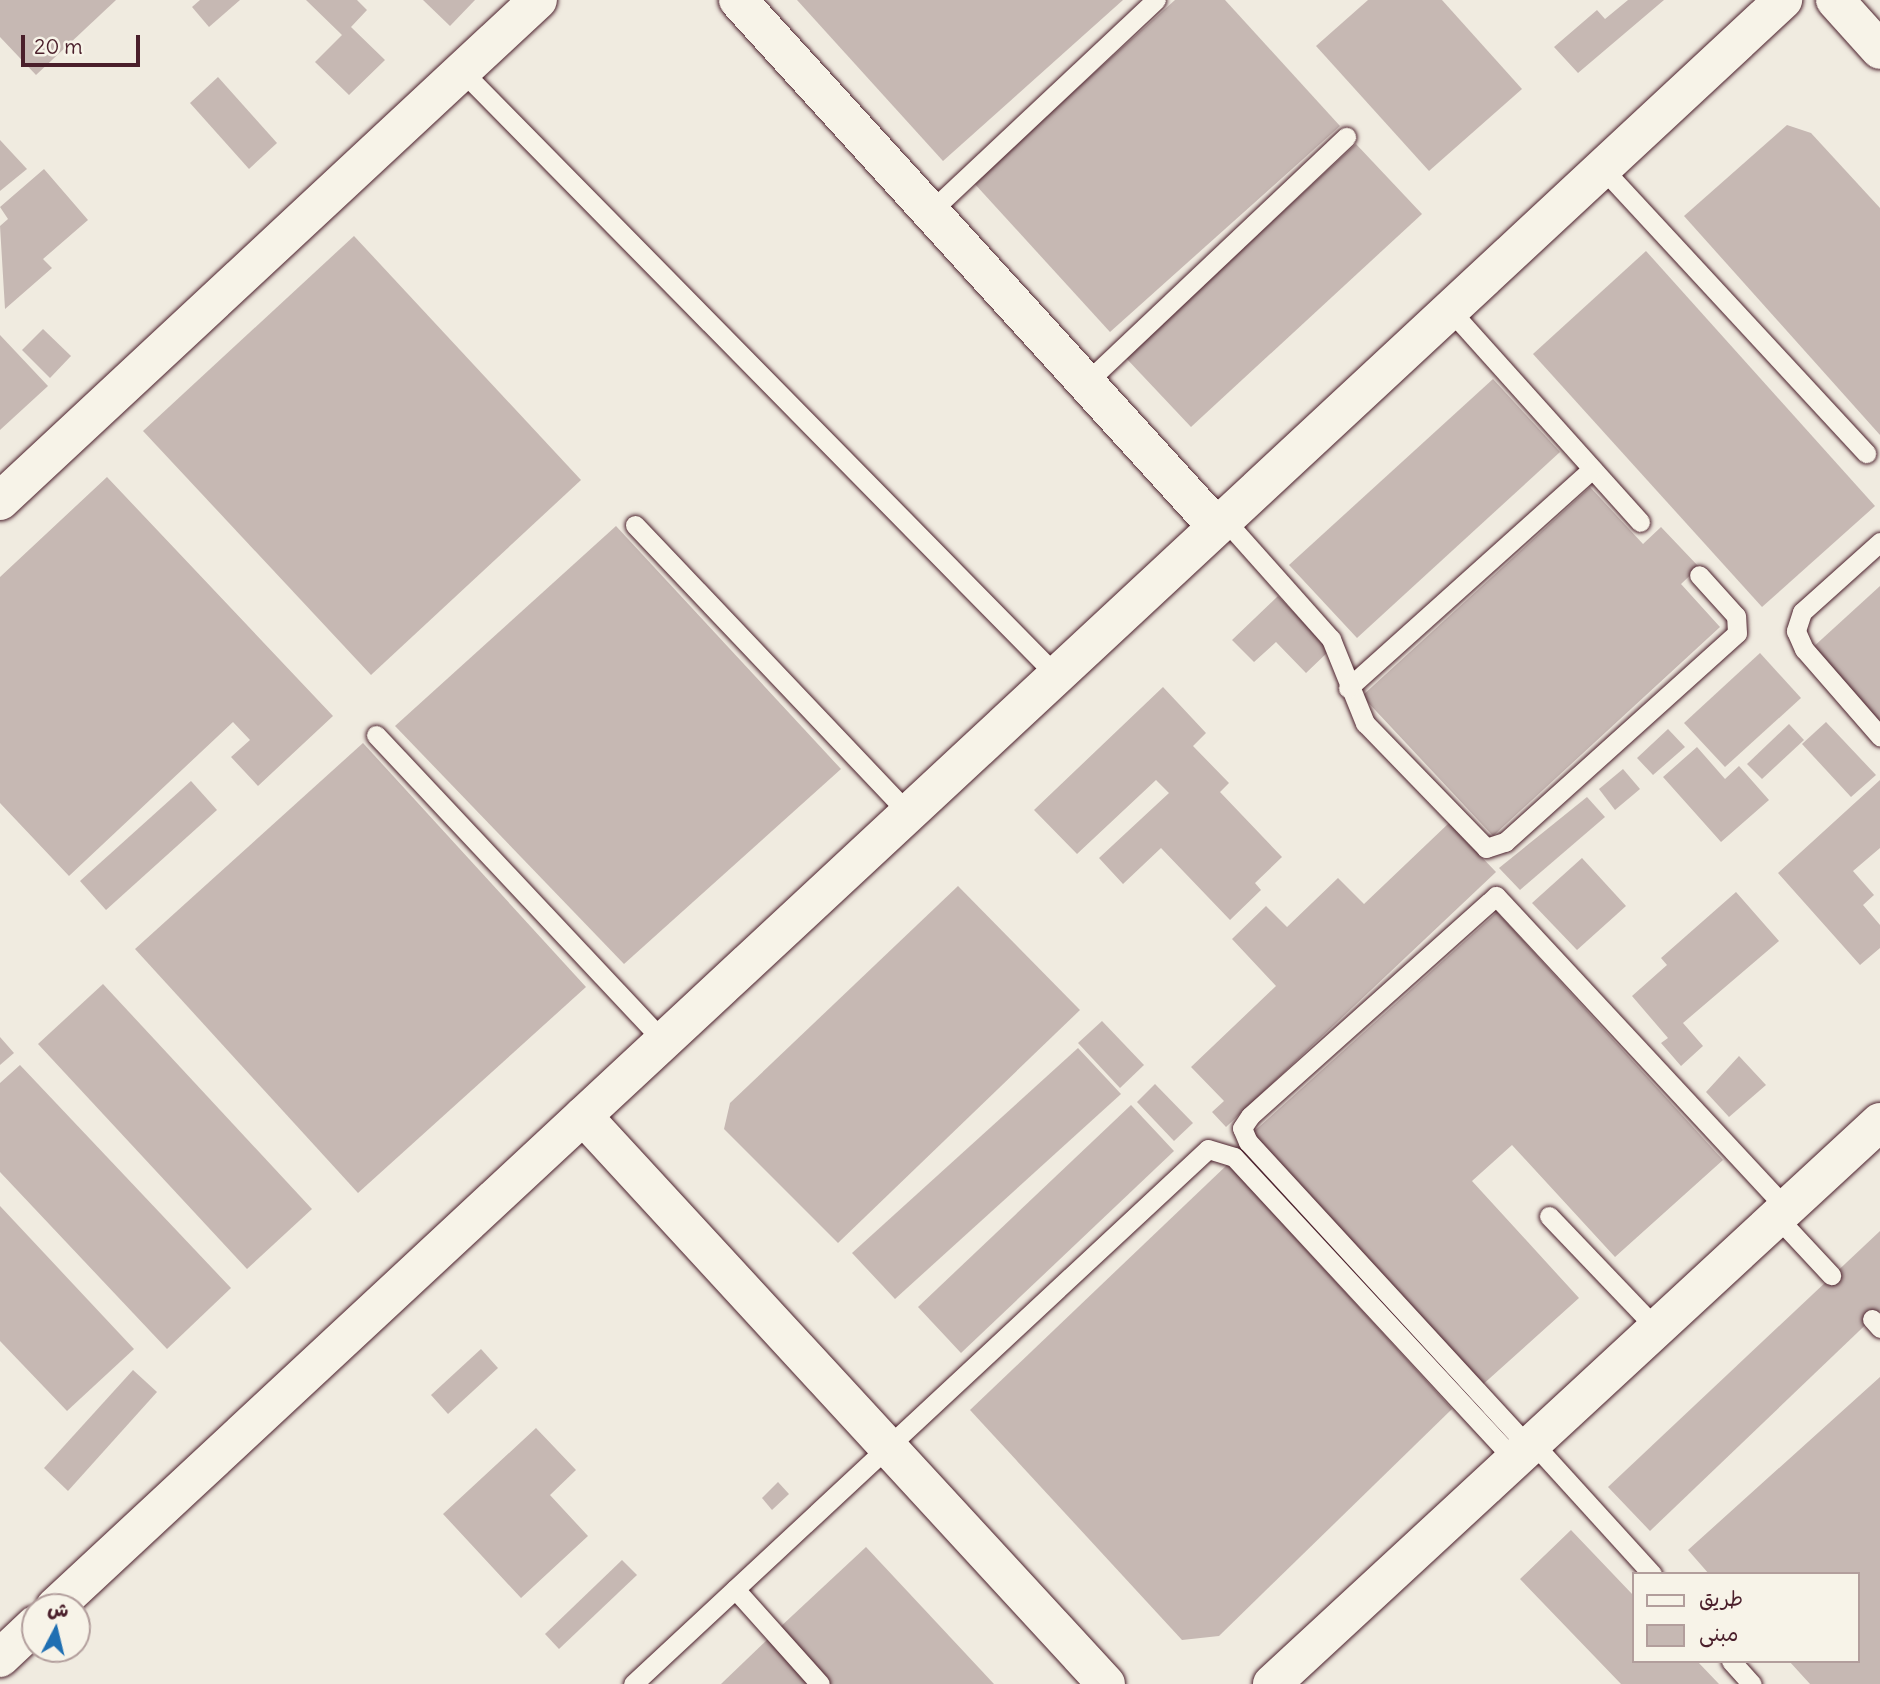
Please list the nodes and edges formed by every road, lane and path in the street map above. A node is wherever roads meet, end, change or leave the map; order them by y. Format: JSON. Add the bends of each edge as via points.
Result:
{"nodes":[{"id":1,"x":538,"y":0,"type":"edge"},
{"id":2,"x":738,"y":0,"type":"edge"},
{"id":3,"x":1156,"y":0,"type":"edge"},
{"id":4,"x":1783,"y":0,"type":"edge"},
{"id":5,"x":1835,"y":0,"type":"edge"},
{"id":6,"x":1880,"y":50,"type":"edge"},
{"id":7,"x":462,"y":71,"type":"junction"},
{"id":8,"x":1346,"y":137,"type":"dead end"},
{"id":9,"x":1604,"y":170,"type":"junction"},
{"id":10,"x":932,"y":210,"type":"junction"},
{"id":11,"x":1449,"y":309,"type":"junction"},
{"id":12,"x":1089,"y":380,"type":"junction"},
{"id":13,"x":1866,"y":453,"type":"dead end"},
{"id":14,"x":1592,"y":469,"type":"junction"},
{"id":15,"x":0,"y":501,"type":"edge"},
{"id":16,"x":1220,"y":522,"type":"junction"},
{"id":17,"x":1640,"y":522,"type":"dead end"},
{"id":18,"x":635,"y":525,"type":"dead end"},
{"id":19,"x":1880,"y":542,"type":"edge"},
{"id":20,"x":1699,"y":575,"type":"dead end"},
{"id":21,"x":1056,"y":676,"type":"junction"},
{"id":22,"x":1348,"y":688,"type":"junction"},
{"id":23,"x":376,"y":735,"type":"dead end"},
{"id":24,"x":1880,"y":736,"type":"edge"},
{"id":25,"x":908,"y":813,"type":"junction"},
{"id":26,"x":663,"y":1041,"type":"junction"},
{"id":27,"x":583,"y":1116,"type":"junction"},
{"id":28,"x":1880,"y":1122,"type":"edge"},
{"id":29,"x":1780,"y":1211,"type":"junction"},
{"id":30,"x":1549,"y":1216,"type":"dead end"},
{"id":31,"x":1831,"y":1275,"type":"dead end"},
{"id":32,"x":1655,"y":1327,"type":"junction"},
{"id":33,"x":887,"y":1446,"type":"junction"},
{"id":34,"x":1523,"y":1448,"type":"junction"},
{"id":35,"x":1650,"y":1572,"type":"edge"},
{"id":36,"x":735,"y":1589,"type":"junction"},
{"id":37,"x":70,"y":1593,"type":"edge"},
{"id":38,"x":21,"y":1638,"type":"edge"},
{"id":39,"x":0,"y":1658,"type":"edge"},
{"id":40,"x":1733,"y":1663,"type":"edge"},
{"id":41,"x":633,"y":1684,"type":"edge"},
{"id":42,"x":820,"y":1684,"type":"edge"},
{"id":43,"x":1106,"y":1684,"type":"edge"},
{"id":44,"x":1272,"y":1684,"type":"edge"},
{"id":45,"x":1752,"y":1684,"type":"edge"}],
"edges":[{"from":1,"to":7,"type":"street"},
{"from":2,"to":10,"type":"street"},
{"from":3,"to":10,"type":"lane"},
{"from":4,"to":9,"type":"street"},
{"from":5,"to":6,"type":"street"},
{"from":7,"to":15,"type":"street"},
{"from":7,"to":21,"type":"lane"},
{"from":8,"to":12,"type":"lane"},
{"from":9,"to":11,"type":"street"},
{"from":9,"to":13,"type":"lane"},
{"from":10,"to":12,"type":"street"},
{"from":11,"to":14,"type":"lane"},
{"from":11,"to":16,"type":"street"},
{"from":12,"to":16,"type":"street"},
{"from":14,"to":17,"type":"lane"},
{"from":14,"to":22,"type":"lane"},
{"from":16,"to":21,"type":"street"},
{"from":16,"to":22,"type":"lane","via":[[1331,639]]},
{"from":18,"to":25,"type":"lane"},
{"from":19,"to":24,"type":"lane","via":[[1802,612],[1796,631],[1804,649]]},
{"from":20,"to":22,"type":"lane","via":[[1736,616],[1737,633],[1493,848],[1475,841],[1365,723]]},
{"from":21,"to":25,"type":"street"},
{"from":23,"to":26,"type":"lane"},
{"from":25,"to":26,"type":"street"},
{"from":26,"to":27,"type":"street"},
{"from":27,"to":33,"type":"street"},
{"from":27,"to":37,"type":"street"},
{"from":28,"to":29,"type":"street"},
{"from":29,"to":31,"type":"lane"},
{"from":29,"to":32,"type":"street"},
{"from":29,"to":34,"type":"lane","via":[[1496,896],[1250,1116],[1242,1128],[1248,1142]]},
{"from":30,"to":32,"type":"lane"},
{"from":32,"to":34,"type":"street"},
{"from":33,"to":34,"type":"lane","via":[[1199,1155],[1218,1149],[1234,1157]]},
{"from":33,"to":36,"type":"lane"},
{"from":33,"to":43,"type":"street"},
{"from":34,"to":35,"type":"lane"},
{"from":34,"to":44,"type":"street"},
{"from":36,"to":41,"type":"lane"},
{"from":36,"to":42,"type":"lane"},
{"from":38,"to":39,"type":"street"},
{"from":40,"to":45,"type":"lane"}]}
